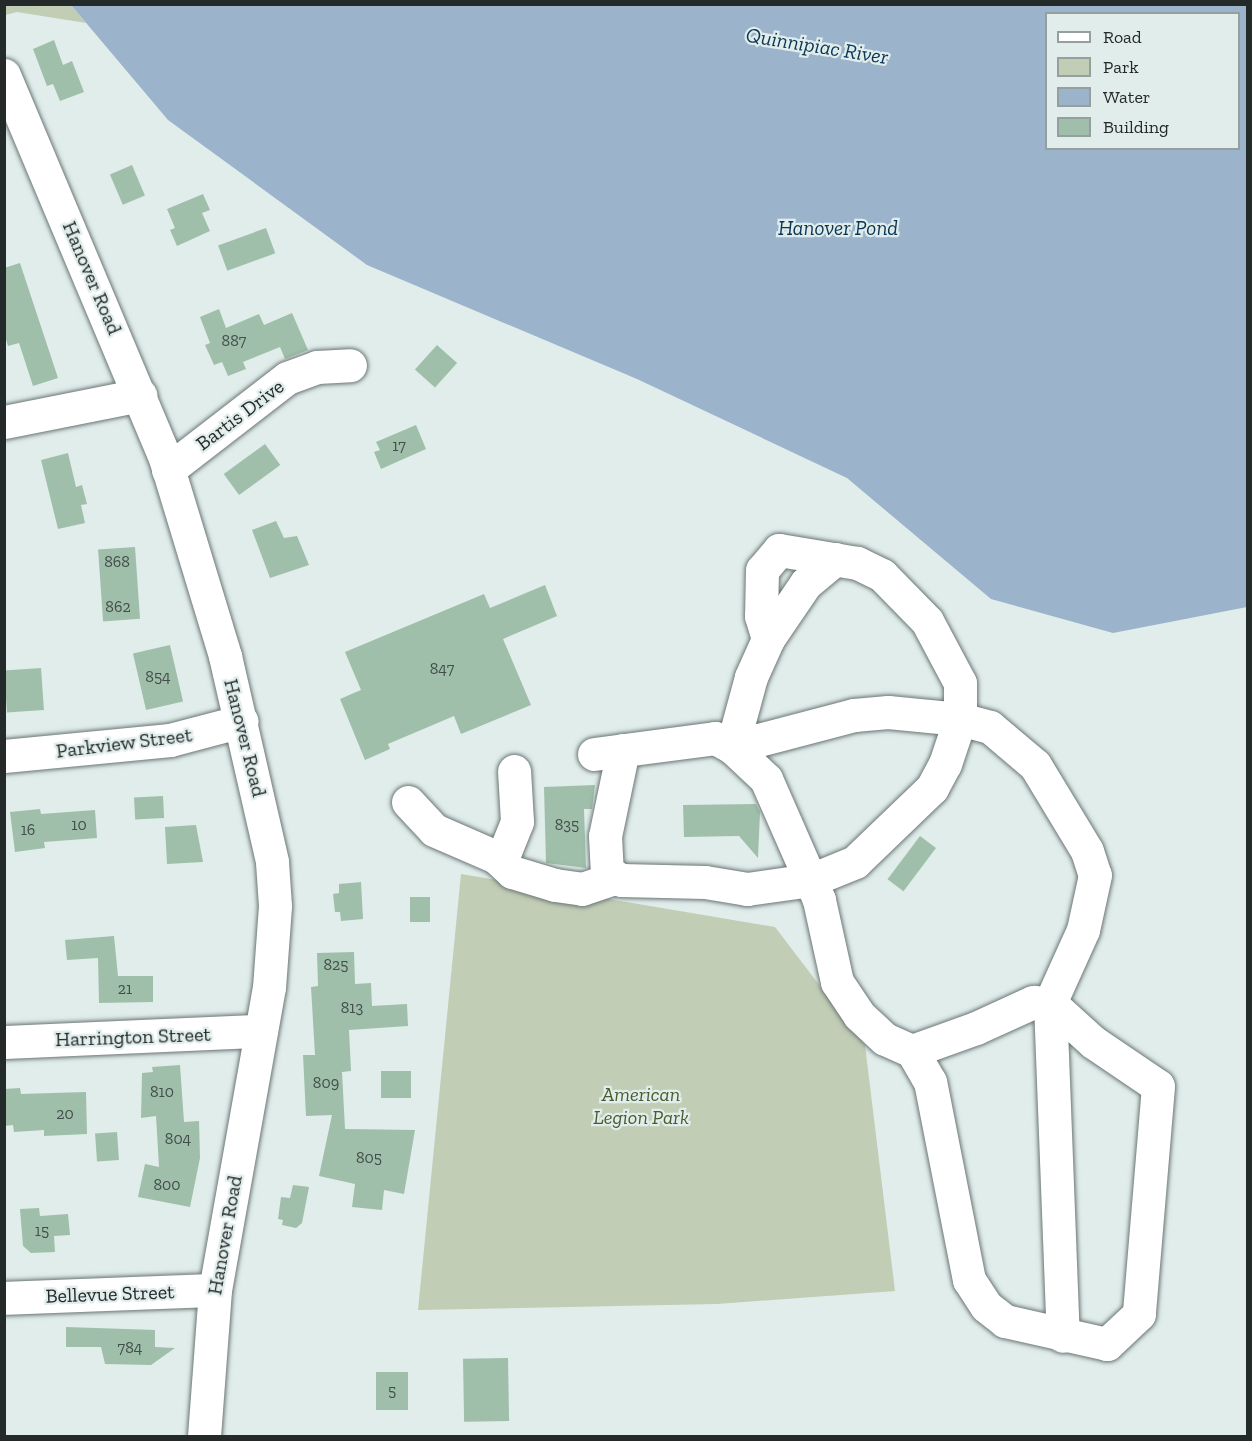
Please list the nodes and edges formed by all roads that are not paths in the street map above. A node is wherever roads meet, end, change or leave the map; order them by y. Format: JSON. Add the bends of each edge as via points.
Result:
{"nodes":[{"id":1,"x":4,"y":75,"type":"edge"},
{"id":2,"x":350,"y":365,"type":"dead end"},
{"id":3,"x":141,"y":395,"type":"junction"},
{"id":4,"x":4,"y":422,"type":"edge"},
{"id":5,"x":168,"y":470,"type":"junction"},
{"id":6,"x":834,"y":559,"type":"junction"},
{"id":7,"x":768,"y":639,"type":"junction"},
{"id":8,"x":960,"y":719,"type":"junction"},
{"id":9,"x":242,"y":721,"type":"junction"},
{"id":10,"x":732,"y":747,"type":"junction"},
{"id":11,"x":4,"y":756,"type":"edge"},
{"id":12,"x":514,"y":771,"type":"dead end"},
{"id":13,"x":408,"y":802,"type":"dead end"},
{"id":14,"x":496,"y":857,"type":"junction"},
{"id":15,"x":616,"y":877,"type":"junction"},
{"id":16,"x":810,"y":880,"type":"junction"},
{"id":17,"x":1050,"y":1003,"type":"junction"},
{"id":18,"x":261,"y":1031,"type":"junction"},
{"id":19,"x":4,"y":1042,"type":"edge"},
{"id":20,"x":912,"y":1052,"type":"junction"},
{"id":21,"x":215,"y":1290,"type":"junction"},
{"id":22,"x":4,"y":1298,"type":"edge"},
{"id":23,"x":1063,"y":1336,"type":"junction"},
{"id":24,"x":204,"y":1437,"type":"edge"}],
"edges":[{"from":1,"to":3,"type":"main road","name":"Hanover Road"},
{"from":2,"to":5,"type":"main road","name":"Bartis Drive","via":[[317,367],[287,378]]},
{"from":3,"to":4,"type":"main road"},
{"from":3,"to":5,"type":"main road","name":"Hanover Road"},
{"from":5,"to":9,"type":"main road","name":"Hanover Road","via":[[206,585]]},
{"from":6,"to":7,"type":"main road","via":[[806,583]]},
{"from":6,"to":7,"type":"main road","via":[[779,550],[762,570],[761,616]]},
{"from":6,"to":8,"type":"main road","via":[[857,563],[882,575],[927,621],[960,683]]},
{"from":7,"to":10,"type":"main road","via":[[751,677]]},
{"from":8,"to":10,"type":"main road","via":[[888,712],[854,715]]},
{"from":8,"to":16,"type":"main road","via":[[945,764],[932,788],[855,862]]},
{"from":8,"to":17,"type":"main road","via":[[990,727],[1035,765],[1087,851],[1095,875],[1083,930]]},
{"from":9,"to":11,"type":"main road","name":"Parkview Street","via":[[170,740]]},
{"from":9,"to":18,"type":"main road","name":"Hanover Road","via":[[263,813],[275,906],[273,960]]},
{"from":10,"to":15,"type":"main road","via":[[715,738],[608,752],[607,872]]},
{"from":10,"to":16,"type":"main road","via":[[766,779]]},
{"from":12,"to":14,"type":"main road","via":[[517,821],[504,854]]},
{"from":13,"to":14,"type":"main road","via":[[434,830]]},
{"from":14,"to":15,"type":"main road","via":[[512,872],[555,885],[582,888]]},
{"from":15,"to":16,"type":"main road","via":[[747,889]]},
{"from":16,"to":20,"type":"main road","via":[[819,900],[837,982],[859,1015],[885,1039]]},
{"from":17,"to":20,"type":"main road","via":[[1033,1002]]},
{"from":17,"to":23,"type":"main road"},
{"from":17,"to":23,"type":"main road","via":[[1093,1042],[1158,1086],[1139,1314],[1107,1344]]},
{"from":18,"to":19,"type":"main road","name":"Harrington Street"},
{"from":18,"to":21,"type":"main road","name":"Hanover Road"},
{"from":20,"to":23,"type":"main road","via":[[935,1099],[969,1280],[986,1306],[1005,1321]]},
{"from":21,"to":22,"type":"main road","name":"Bellevue Street"},
{"from":21,"to":24,"type":"main road","name":"Hanover Road"}]}
